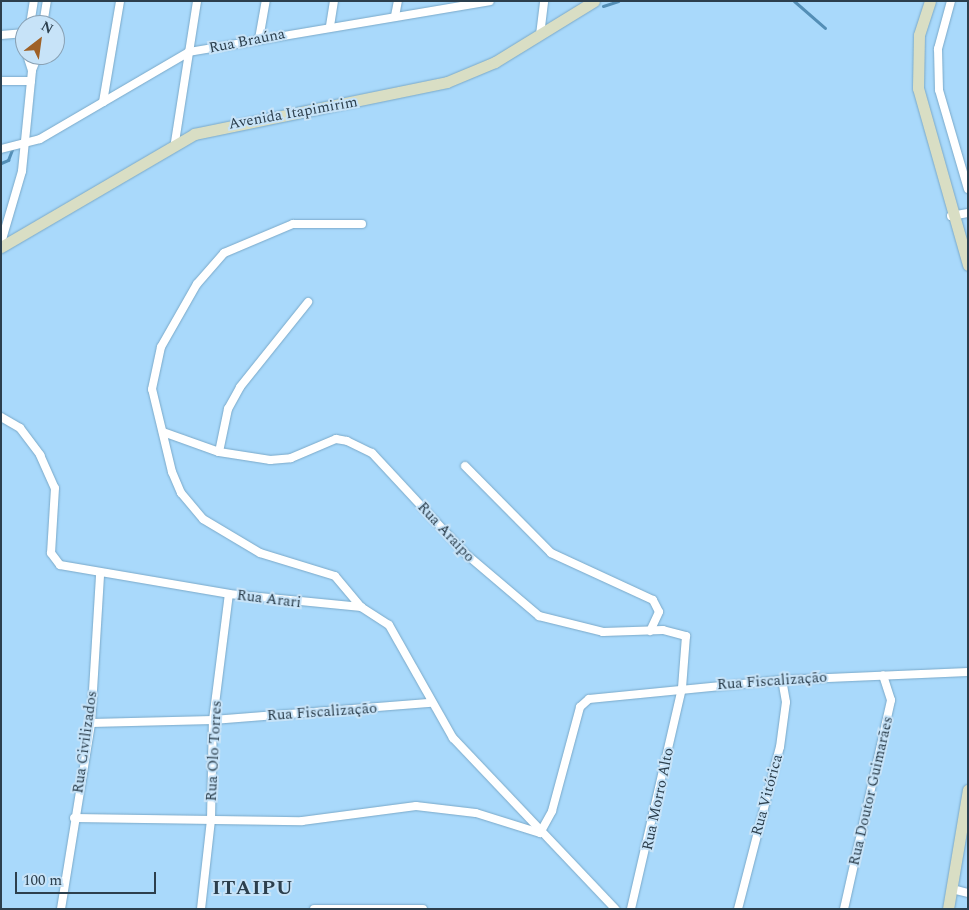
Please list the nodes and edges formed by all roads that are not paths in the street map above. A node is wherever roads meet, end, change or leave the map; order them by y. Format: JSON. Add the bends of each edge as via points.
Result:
{"nodes":[{"id":1,"x":34,"y":1,"type":"edge"},
{"id":2,"x":47,"y":1,"type":"edge"},
{"id":3,"x":120,"y":1,"type":"edge"},
{"id":4,"x":197,"y":1,"type":"edge"},
{"id":5,"x":266,"y":1,"type":"edge"},
{"id":6,"x":334,"y":1,"type":"edge"},
{"id":7,"x":398,"y":1,"type":"edge"},
{"id":8,"x":490,"y":1,"type":"edge"},
{"id":9,"x":544,"y":1,"type":"edge"},
{"id":10,"x":594,"y":1,"type":"edge"},
{"id":11,"x":930,"y":1,"type":"edge"},
{"id":12,"x":951,"y":1,"type":"edge"},
{"id":13,"x":467,"y":3,"type":"edge"},
{"id":14,"x":32,"y":15,"type":"edge"},
{"id":15,"x":45,"y":15,"type":"edge"},
{"id":16,"x":396,"y":16,"type":"junction"},
{"id":17,"x":330,"y":26,"type":"junction"},
{"id":18,"x":15,"y":34,"type":"edge"},
{"id":19,"x":1,"y":35,"type":"edge"},
{"id":20,"x":540,"y":35,"type":"junction"},
{"id":21,"x":259,"y":39,"type":"junction"},
{"id":22,"x":189,"y":52,"type":"junction"},
{"id":23,"x":30,"y":65,"type":"edge"},
{"id":24,"x":34,"y":65,"type":"edge"},
{"id":25,"x":32,"y":70,"type":"junction"},
{"id":26,"x":1,"y":81,"type":"edge"},
{"id":27,"x":31,"y":81,"type":"junction"},
{"id":28,"x":103,"y":102,"type":"junction"},
{"id":29,"x":175,"y":142,"type":"junction"},
{"id":30,"x":27,"y":145,"type":"junction"},
{"id":31,"x":1,"y":149,"type":"edge"},
{"id":32,"x":968,"y":189,"type":"edge"},
{"id":33,"x":968,"y":213,"type":"edge"},
{"id":34,"x":951,"y":216,"type":"junction"},
{"id":35,"x":362,"y":224,"type":"dead end"},
{"id":36,"x":1,"y":243,"type":"edge"},
{"id":37,"x":1,"y":248,"type":"edge"},
{"id":38,"x":968,"y":265,"type":"edge"},
{"id":39,"x":308,"y":302,"type":"dead end"},
{"id":40,"x":1,"y":417,"type":"edge"},
{"id":41,"x":163,"y":432,"type":"junction"},
{"id":42,"x":219,"y":452,"type":"junction"},
{"id":43,"x":465,"y":466,"type":"dead end"},
{"id":44,"x":100,"y":574,"type":"junction"},
{"id":45,"x":229,"y":594,"type":"junction"},
{"id":46,"x":361,"y":606,"type":"junction"},
{"id":47,"x":650,"y":630,"type":"junction"},
{"id":48,"x":968,"y":672,"type":"edge"},
{"id":49,"x":883,"y":675,"type":"junction"},
{"id":50,"x":782,"y":680,"type":"junction"},
{"id":51,"x":682,"y":688,"type":"junction"},
{"id":52,"x":431,"y":703,"type":"junction"},
{"id":53,"x":213,"y":720,"type":"junction"},
{"id":54,"x":91,"y":723,"type":"junction"},
{"id":55,"x":968,"y":790,"type":"edge"},
{"id":56,"x":74,"y":818,"type":"junction"},
{"id":57,"x":211,"y":820,"type":"junction"},
{"id":58,"x":540,"y":833,"type":"junction"},
{"id":59,"x":964,"y":843,"type":"edge"},
{"id":60,"x":952,"y":889,"type":"junction"},
{"id":61,"x":968,"y":893,"type":"edge"},
{"id":62,"x":386,"y":907,"type":"edge"},
{"id":63,"x":61,"y":909,"type":"edge"},
{"id":64,"x":201,"y":909,"type":"edge"},
{"id":65,"x":314,"y":909,"type":"edge"},
{"id":66,"x":423,"y":909,"type":"edge"},
{"id":67,"x":615,"y":909,"type":"edge"},
{"id":68,"x":631,"y":909,"type":"edge"},
{"id":69,"x":738,"y":909,"type":"edge"},
{"id":70,"x":844,"y":909,"type":"edge"},
{"id":71,"x":948,"y":909,"type":"edge"}],
"edges":[{"from":1,"to":14,"type":"street"},
{"from":2,"to":15,"type":"street"},
{"from":3,"to":28,"type":"street"},
{"from":4,"to":22,"type":"street"},
{"from":5,"to":21,"type":"street"},
{"from":6,"to":17,"type":"street"},
{"from":7,"to":16,"type":"street"},
{"from":8,"to":13,"type":"street","name":"Rua Braúna"},
{"from":9,"to":20,"type":"street"},
{"from":10,"to":20,"type":"main road","name":"Avenida Itapimirim"},
{"from":11,"to":34,"type":"main road","via":[[919,35],[918,88]]},
{"from":12,"to":32,"type":"street","via":[[938,49],[939,90]]},
{"from":13,"to":16,"type":"street","name":"Rua Braúna"},
{"from":16,"to":17,"type":"street","name":"Rua Braúna"},
{"from":17,"to":21,"type":"street","name":"Rua Braúna"},
{"from":18,"to":19,"type":"street"},
{"from":20,"to":29,"type":"main road","name":"Avenida Itapimirim","via":[[447,82],[223,125]]},
{"from":21,"to":22,"type":"street","name":"Rua Braúna"},
{"from":22,"to":28,"type":"street","name":"Rua Braúna"},
{"from":22,"to":29,"type":"street"},
{"from":23,"to":25,"type":"street"},
{"from":24,"to":25,"type":"street"},
{"from":25,"to":27,"type":"street"},
{"from":26,"to":27,"type":"street"},
{"from":27,"to":30,"type":"street"},
{"from":28,"to":30,"type":"street","name":"Rua Braúna"},
{"from":29,"to":37,"type":"main road","name":"Avenida Itapimirim"},
{"from":30,"to":31,"type":"street"},
{"from":30,"to":36,"type":"street"},
{"from":33,"to":34,"type":"street"},
{"from":34,"to":38,"type":"main road"},
{"from":35,"to":41,"type":"street","via":[[294,224],[224,253],[197,284],[153,370],[152,389]]},
{"from":39,"to":42,"type":"street","via":[[240,388],[228,409]]},
{"from":40,"to":44,"type":"street","name":"Rua Arari","via":[[20,428],[40,455],[55,488],[52,559],[60,565]]},
{"from":41,"to":42,"type":"street","name":"Rua Araipo"},
{"from":41,"to":46,"type":"street","via":[[178,486],[203,519],[260,552],[335,576]]},
{"from":42,"to":47,"type":"street","name":"Rua Araipo","via":[[270,460],[291,458],[336,439],[347,441],[372,453],[466,554],[539,616],[603,632]]},
{"from":43,"to":47,"type":"street","via":[[551,553],[653,600],[659,612]]},
{"from":44,"to":45,"type":"street","name":"Rua Arari"},
{"from":44,"to":54,"type":"street","name":"Rua Civilizados"},
{"from":45,"to":46,"type":"street","name":"Rua Arari"},
{"from":45,"to":53,"type":"street","name":"Rua Olo Torres"},
{"from":46,"to":52,"type":"street","name":"Rua Arari","via":[[390,625]]},
{"from":47,"to":51,"type":"street","name":"Rua Araipo","via":[[677,631],[686,636]]},
{"from":48,"to":49,"type":"street","name":"Rua Fiscalização"},
{"from":49,"to":50,"type":"street","name":"Rua Fiscalização"},
{"from":49,"to":70,"type":"street","name":"Rua Doutor Guimarães","via":[[892,700]]},
{"from":50,"to":51,"type":"street","name":"Rua Fiscalização"},
{"from":50,"to":69,"type":"street","name":"Rua Vitórica","via":[[786,702],[780,747]]},
{"from":51,"to":58,"type":"street","name":"Rua Fiscalização","via":[[603,696],[580,707],[552,811]]},
{"from":51,"to":68,"type":"street","name":"Rua Morro Alto"},
{"from":52,"to":53,"type":"street","name":"Rua Fiscalização"},
{"from":52,"to":58,"type":"street","name":"Rua Arari","via":[[453,738]]},
{"from":53,"to":54,"type":"street","name":"Rua Fiscalização"},
{"from":53,"to":57,"type":"street","name":"Rua Olo Torres"},
{"from":54,"to":56,"type":"street","name":"Rua Civilizados"},
{"from":55,"to":59,"type":"main road"},
{"from":56,"to":57,"type":"street"},
{"from":56,"to":63,"type":"street","name":"Rua Civilizados"},
{"from":57,"to":58,"type":"street","via":[[302,821],[416,806],[476,813]]},
{"from":57,"to":64,"type":"street","name":"Rua Olo Torres"},
{"from":58,"to":67,"type":"street","name":"Rua Arari"},
{"from":59,"to":60,"type":"main road"},
{"from":60,"to":61,"type":"street"},
{"from":60,"to":71,"type":"main road"},
{"from":62,"to":65,"type":"street"},
{"from":62,"to":66,"type":"street"}]}
